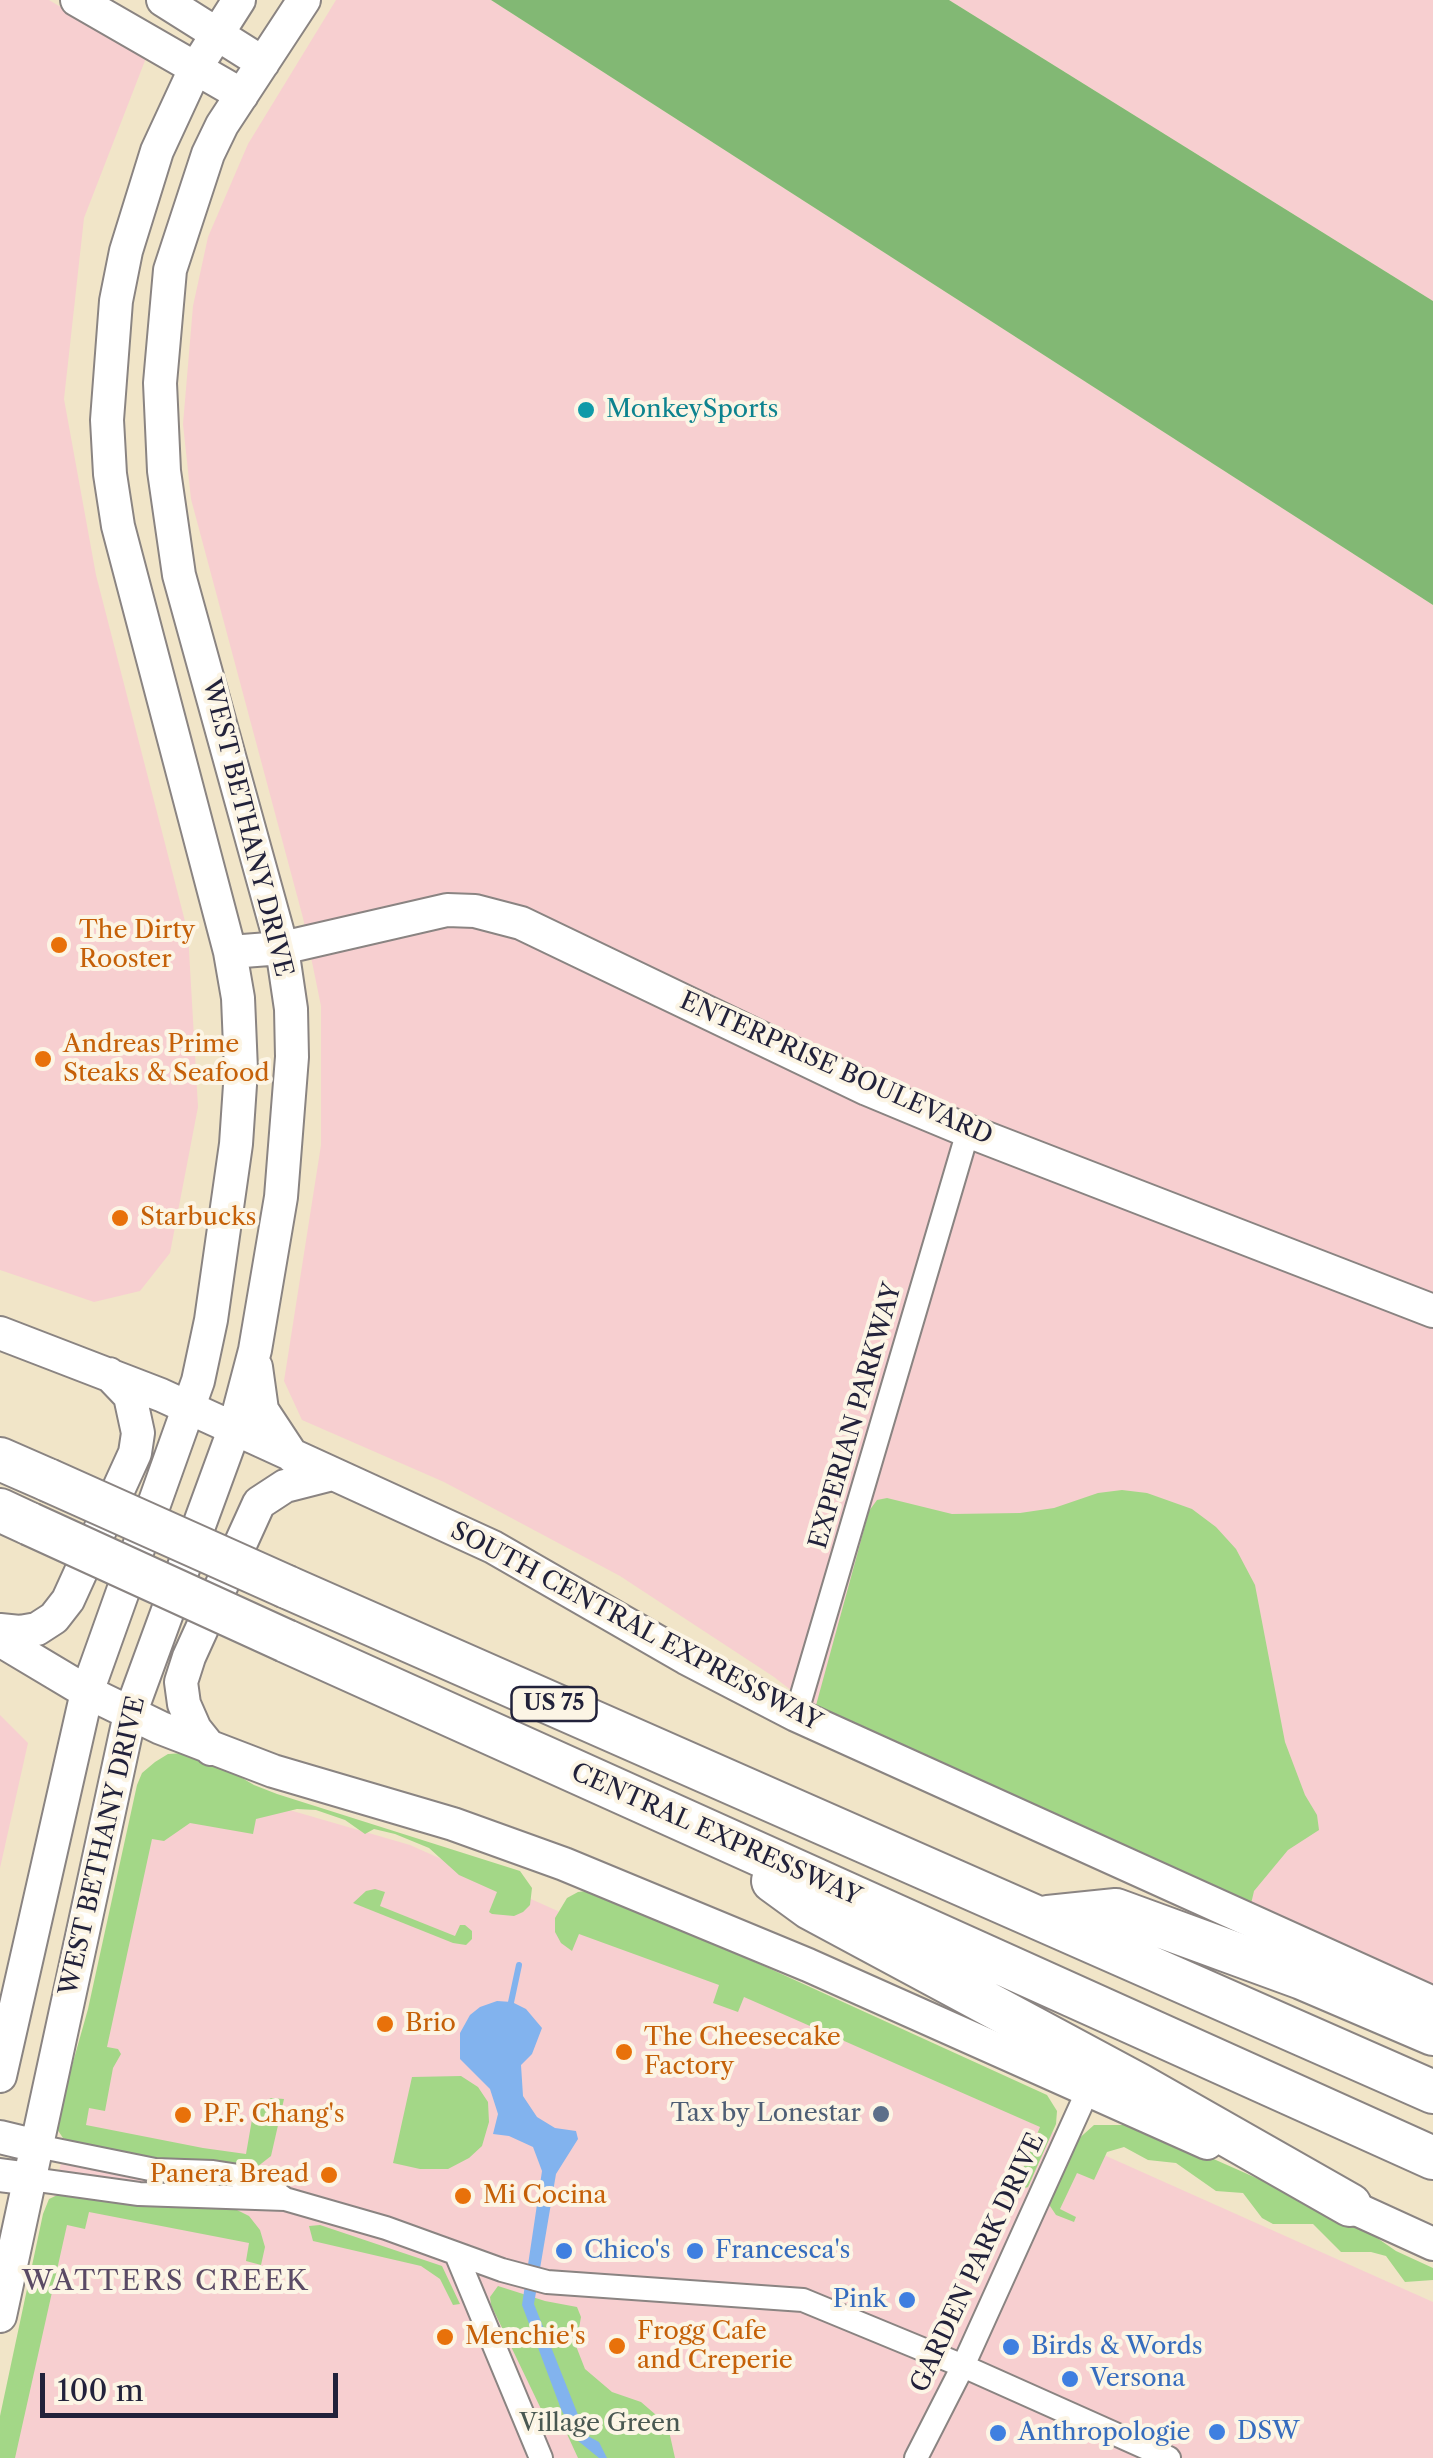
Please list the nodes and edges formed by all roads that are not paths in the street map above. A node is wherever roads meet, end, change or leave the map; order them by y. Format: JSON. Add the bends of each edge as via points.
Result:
{"nodes":[{"id":1,"x":77,"y":0,"type":"edge"},
{"id":2,"x":164,"y":0,"type":"edge"},
{"id":3,"x":239,"y":0,"type":"edge"},
{"id":4,"x":304,"y":0,"type":"edge"},
{"id":5,"x":217,"y":32,"type":"junction"},
{"id":6,"x":263,"y":62,"type":"junction"},
{"id":7,"x":195,"y":69,"type":"junction"},
{"id":8,"x":242,"y":95,"type":"junction"},
{"id":9,"x":170,"y":520,"type":"junction"},
{"id":10,"x":119,"y":526,"type":"junction"},
{"id":11,"x":282,"y":948,"type":"junction"},
{"id":12,"x":230,"y":952,"type":"junction"},
{"id":13,"x":968,"y":1131,"type":"junction"},
{"id":14,"x":1433,"y":1311,"type":"edge"},
{"id":15,"x":0,"y":1332,"type":"edge"},
{"id":16,"x":255,"y":1350,"type":"junction"},
{"id":17,"x":109,"y":1374,"type":"junction"},
{"id":18,"x":190,"y":1410,"type":"junction"},
{"id":19,"x":234,"y":1430,"type":"junction"},
{"id":20,"x":294,"y":1457,"type":"junction"},
{"id":21,"x":0,"y":1458,"type":"edge"},
{"id":22,"x":332,"y":1474,"type":"junction"},
{"id":23,"x":15,"y":1517,"type":"edge"},
{"id":24,"x":0,"y":1630,"type":"edge"},
{"id":25,"x":0,"y":1640,"type":"edge"},
{"id":26,"x":88,"y":1692,"type":"junction"},
{"id":27,"x":130,"y":1714,"type":"junction"},
{"id":28,"x":796,"y":1716,"type":"junction"},
{"id":29,"x":211,"y":1749,"type":"junction"},
{"id":30,"x":696,"y":1825,"type":"junction"},
{"id":31,"x":1042,"y":1917,"type":"junction"},
{"id":32,"x":1433,"y":2003,"type":"edge"},
{"id":33,"x":1433,"y":2034,"type":"edge"},
{"id":34,"x":0,"y":2076,"type":"edge"},
{"id":35,"x":1088,"y":2090,"type":"junction"},
{"id":36,"x":1433,"y":2092,"type":"edge"},
{"id":37,"x":0,"y":2137,"type":"edge"},
{"id":38,"x":37,"y":2146,"type":"junction"},
{"id":39,"x":1433,"y":2158,"type":"edge"},
{"id":40,"x":16,"y":2177,"type":"edge"},
{"id":41,"x":285,"y":2199,"type":"junction"},
{"id":42,"x":1350,"y":2205,"type":"junction"},
{"id":43,"x":1433,"y":2244,"type":"edge"},
{"id":44,"x":456,"y":2254,"type":"junction"},
{"id":45,"x":0,"y":2316,"type":"edge"},
{"id":46,"x":963,"y":2366,"type":"junction"},
{"id":47,"x":540,"y":2458,"type":"edge"},
{"id":48,"x":916,"y":2458,"type":"edge"},
{"id":49,"x":1169,"y":2458,"type":"edge"}],
"edges":[{"from":1,"to":7,"type":"main road"},
{"from":2,"to":5,"type":"main road"},
{"from":3,"to":5,"type":"main road","name":"WEST BETHANY DRIVE"},
{"from":4,"to":6,"type":"main road","name":"WEST BETHANY DRIVE"},
{"from":5,"to":6,"type":"main road"},
{"from":5,"to":7,"type":"main road","name":"WEST BETHANY DRIVE"},
{"from":6,"to":8,"type":"main road","name":"WEST BETHANY DRIVE"},
{"from":7,"to":8,"type":"main road"},
{"from":7,"to":10,"type":"main road","name":"WEST BETHANY DRIVE","via":[[157,151],[116,301],[107,420]]},
{"from":8,"to":9,"type":"main road","name":"WEST BETHANY DRIVE","via":[[208,154],[170,270],[160,398]]},
{"from":9,"to":10,"type":"main road"},
{"from":9,"to":11,"type":"main road","name":"WEST BETHANY DRIVE","via":[[179,575]]},
{"from":10,"to":12,"type":"main road","name":"WEST BETHANY DRIVE"},
{"from":11,"to":12,"type":"main road","name":"ENTERPRISE BOULEVARD"},
{"from":11,"to":13,"type":"main road","name":"ENTERPRISE BOULEVARD","via":[[447,910],[521,923]]},
{"from":11,"to":16,"type":"main road","name":"WEST BETHANY DRIVE","via":[[291,1009],[288,1129]]},
{"from":12,"to":18,"type":"main road","name":"WEST BETHANY DRIVE","via":[[241,1070],[236,1144],[212,1320]]},
{"from":13,"to":14,"type":"main road","name":"ENTERPRISE BOULEVARD"},
{"from":13,"to":28,"type":"street","name":"EXPERIAN PARKWAY"},
{"from":15,"to":17,"type":"main road","name":"SOUTH CENTRAL EXPRESSWAY"},
{"from":16,"to":19,"type":"main road","name":"WEST BETHANY DRIVE"},
{"from":16,"to":20,"type":"main road","via":[[262,1410]]},
{"from":17,"to":18,"type":"main road","name":"SOUTH CENTRAL EXPRESSWAY"},
{"from":17,"to":24,"type":"main road","via":[[130,1396],[135,1453],[68,1600],[36,1628]]},
{"from":18,"to":19,"type":"main road","name":"SOUTH CENTRAL EXPRESSWAY"},
{"from":18,"to":26,"type":"main road","name":"WEST BETHANY DRIVE"},
{"from":19,"to":20,"type":"main road","name":"SOUTH CENTRAL EXPRESSWAY"},
{"from":19,"to":27,"type":"main road","name":"WEST BETHANY DRIVE"},
{"from":20,"to":22,"type":"main road","name":"SOUTH CENTRAL EXPRESSWAY"},
{"from":21,"to":31,"type":"highway","number":"US 75","bridge":true},
{"from":22,"to":28,"type":"main road","name":"SOUTH CENTRAL EXPRESSWAY","via":[[493,1547]]},
{"from":22,"to":29,"type":"main road","via":[[285,1486],[259,1503],[189,1656],[181,1682],[184,1704]]},
{"from":23,"to":30,"type":"highway","name":"CENTRAL EXPRESSWAY","number":"US 75","bridge":true},
{"from":25,"to":26,"type":"main road"},
{"from":26,"to":27,"type":"main road"},
{"from":26,"to":34,"type":"main road","name":"WEST BETHANY DRIVE"},
{"from":27,"to":29,"type":"main road"},
{"from":27,"to":38,"type":"main road","name":"WEST BETHANY DRIVE"},
{"from":28,"to":32,"type":"main road","name":"SOUTH CENTRAL EXPRESSWAY"},
{"from":29,"to":35,"type":"main road","via":[[564,1864]]},
{"from":30,"to":39,"type":"highway","name":"CENTRAL EXPRESSWAY","number":"US 75"},
{"from":30,"to":42,"type":"highway","via":[[810,1908]]},
{"from":31,"to":33,"type":"highway","via":[[1116,1910]]},
{"from":31,"to":36,"type":"highway","number":"US 75"},
{"from":35,"to":42,"type":"main road"},
{"from":35,"to":46,"type":"street","name":"GARDEN PARK DRIVE"},
{"from":37,"to":38,"type":"main road"},
{"from":38,"to":40,"type":"main road","name":"WEST BETHANY DRIVE"},
{"from":38,"to":41,"type":"street","via":[[155,2170],[258,2179]]},
{"from":40,"to":41,"type":"street","via":[[139,2194]]},
{"from":40,"to":45,"type":"main road","name":"WEST BETHANY DRIVE"},
{"from":41,"to":44,"type":"street"},
{"from":42,"to":43,"type":"main road"},
{"from":44,"to":46,"type":"street","via":[[547,2282],[803,2300]]},
{"from":44,"to":47,"type":"street"},
{"from":46,"to":48,"type":"street","name":"GARDEN PARK DRIVE"},
{"from":46,"to":49,"type":"street"}]}
